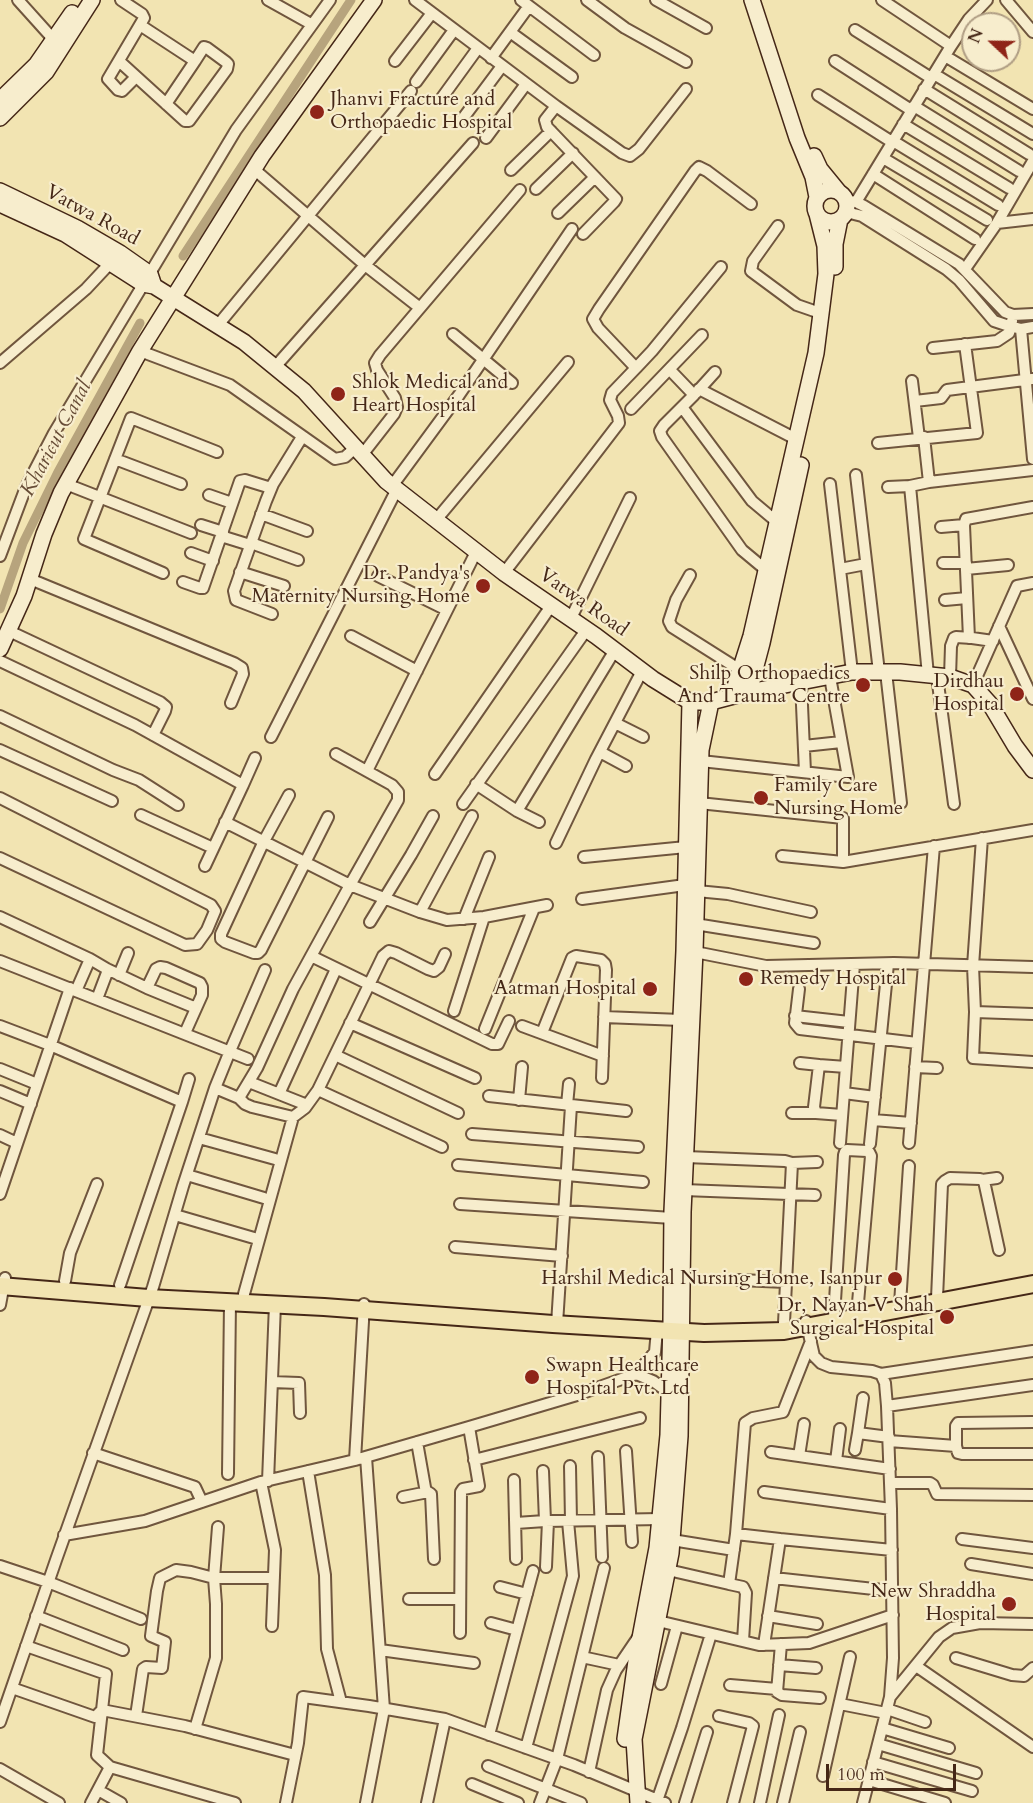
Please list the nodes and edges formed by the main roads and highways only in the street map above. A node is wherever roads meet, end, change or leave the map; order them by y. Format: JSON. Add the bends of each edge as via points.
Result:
{"nodes":[{"id":1,"x":2,"y":1282,"type":"edge"},
{"id":2,"x":1033,"y":1282,"type":"edge"},
{"id":3,"x":150,"y":1293,"type":"junction"},
{"id":4,"x":237,"y":1298,"type":"junction"},
{"id":5,"x":364,"y":1306,"type":"junction"},
{"id":6,"x":673,"y":1328,"type":"junction"},
{"id":7,"x":808,"y":1329,"type":"junction"}],
"edges":[{"from":1,"to":3,"type":"main road"},
{"from":1,"to":3,"type":"main road","via":[[120,1285]]},
{"from":2,"to":7,"type":"main road"},
{"from":2,"to":7,"type":"main road","via":[[834,1317]]},
{"from":3,"to":4,"type":"main road"},
{"from":4,"to":5,"type":"main road"},
{"from":4,"to":5,"type":"main road","via":[[275,1304]]},
{"from":5,"to":6,"type":"main road"},
{"from":6,"to":7,"type":"main road","via":[[704,1333]]},
{"from":6,"to":7,"type":"main road","via":[[784,1323]]}]}
